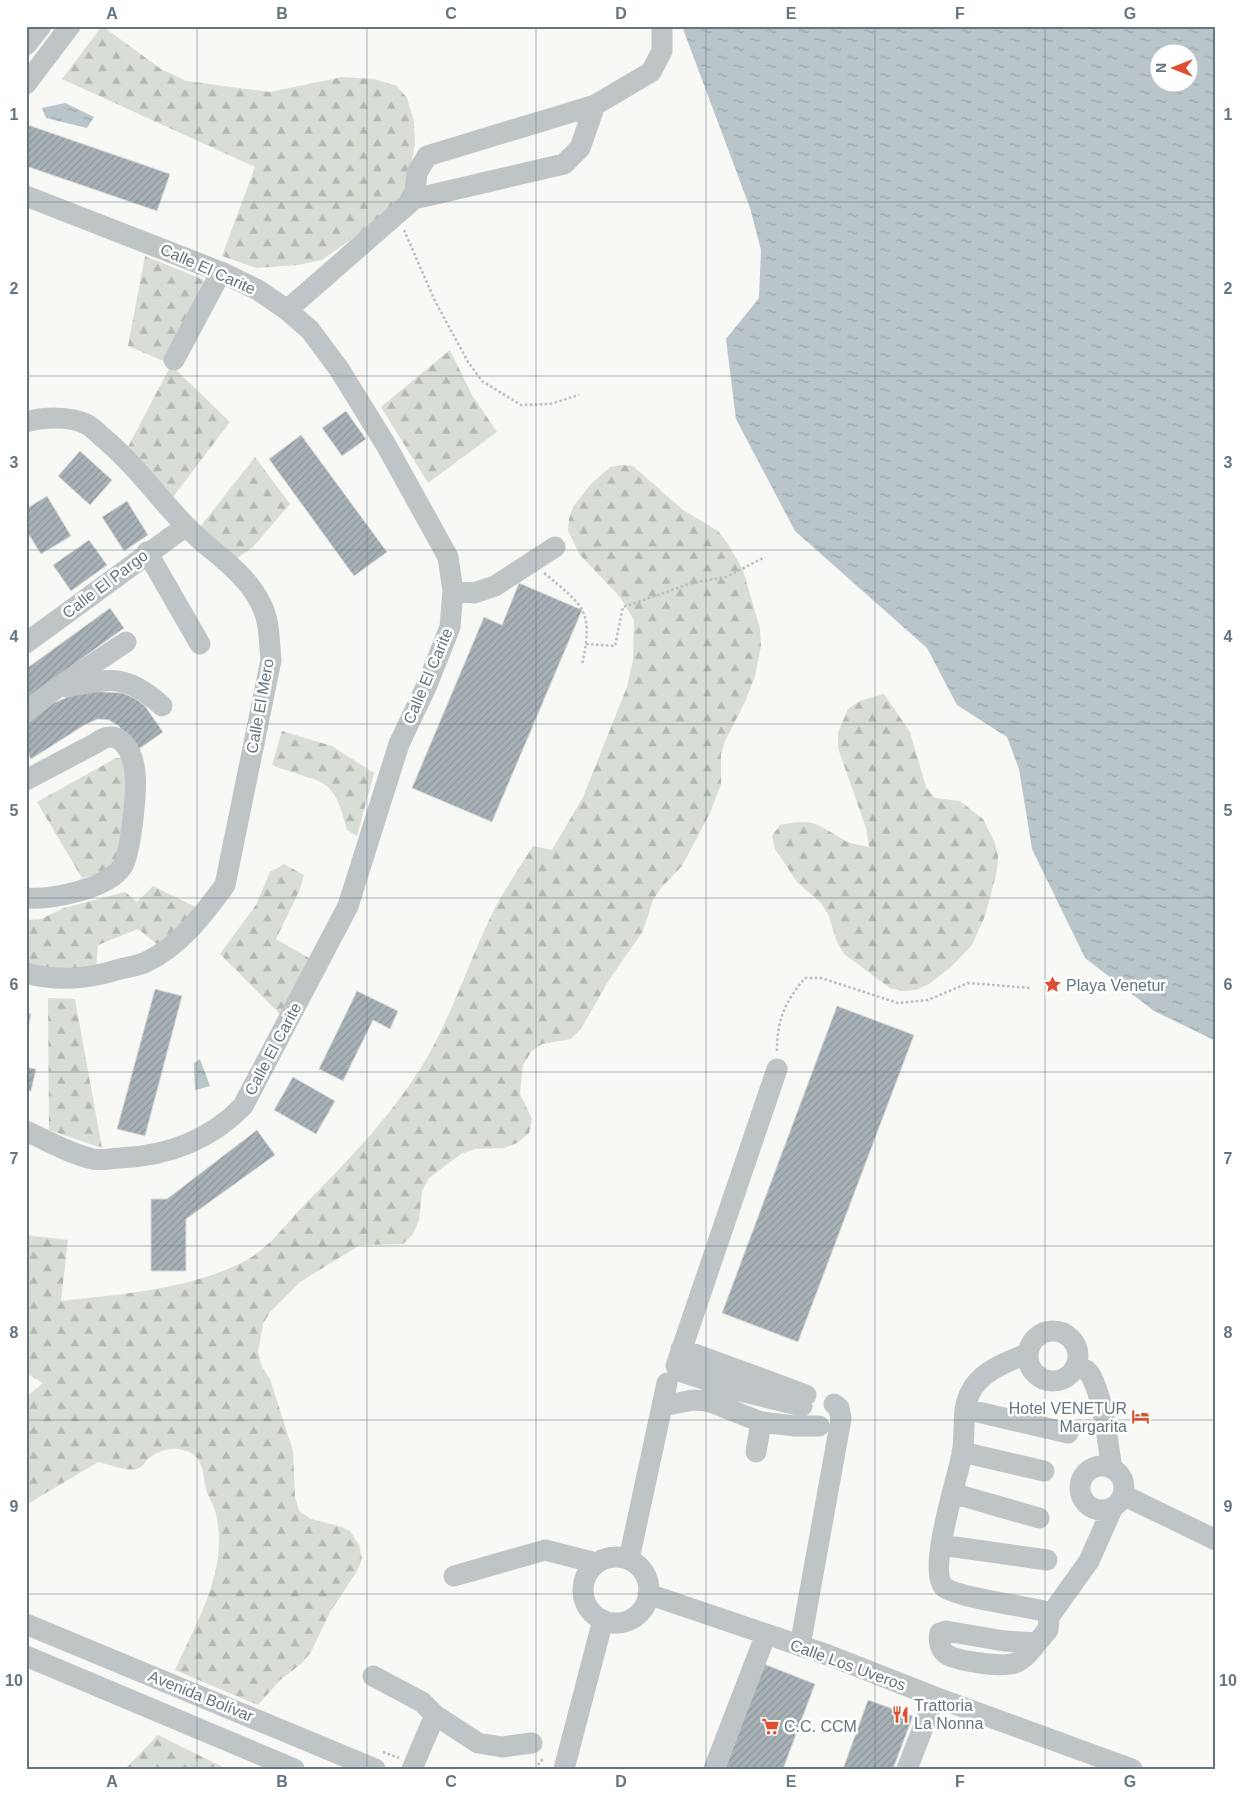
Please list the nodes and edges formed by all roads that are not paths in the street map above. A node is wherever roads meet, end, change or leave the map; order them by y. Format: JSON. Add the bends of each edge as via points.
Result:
{"nodes":[{"id":1,"x":70,"y":26,"type":"edge"},
{"id":2,"x":662,"y":26,"type":"edge"},
{"id":3,"x":26,"y":84,"type":"edge"},
{"id":4,"x":595,"y":105,"type":"junction"},
{"id":5,"x":26,"y":196,"type":"edge"},
{"id":6,"x":414,"y":199,"type":"junction"},
{"id":7,"x":221,"y":272,"type":"junction"},
{"id":8,"x":287,"y":310,"type":"junction"},
{"id":9,"x":174,"y":360,"type":"dead end"},
{"id":10,"x":26,"y":422,"type":"edge"},
{"id":11,"x":186,"y":526,"type":"junction"},
{"id":12,"x":555,"y":547,"type":"dead end"},
{"id":13,"x":148,"y":552,"type":"junction"},
{"id":14,"x":454,"y":591,"type":"junction"},
{"id":15,"x":126,"y":642,"type":"dead end"},
{"id":16,"x":26,"y":643,"type":"edge"},
{"id":17,"x":200,"y":644,"type":"dead end"},
{"id":18,"x":54,"y":690,"type":"junction"},
{"id":19,"x":162,"y":706,"type":"dead end"},
{"id":20,"x":26,"y":712,"type":"edge"},
{"id":21,"x":26,"y":780,"type":"edge"},
{"id":22,"x":26,"y":898,"type":"edge"},
{"id":23,"x":26,"y":973,"type":"edge"},
{"id":24,"x":777,"y":1069,"type":"road end"},
{"id":25,"x":26,"y":1131,"type":"edge"},
{"id":26,"x":1028,"y":1354,"type":"junction"},
{"id":27,"x":1076,"y":1365,"type":"junction"},
{"id":28,"x":676,"y":1367,"type":"junction"},
{"id":29,"x":662,"y":1406,"type":"junction"},
{"id":30,"x":965,"y":1408,"type":"junction"},
{"id":31,"x":810,"y":1411,"type":"junction"},
{"id":32,"x":761,"y":1422,"type":"junction"},
{"id":33,"x":1068,"y":1433,"type":"dead end"},
{"id":34,"x":756,"y":1452,"type":"dead end"},
{"id":35,"x":962,"y":1452,"type":"junction"},
{"id":36,"x":833,"y":1459,"type":"junction"},
{"id":37,"x":1112,"y":1468,"type":"junction"},
{"id":38,"x":1044,"y":1471,"type":"dead end"},
{"id":39,"x":952,"y":1493,"type":"junction"},
{"id":40,"x":1118,"y":1501,"type":"junction"},
{"id":41,"x":1039,"y":1518,"type":"dead end"},
{"id":42,"x":1216,"y":1540,"type":"edge"},
{"id":43,"x":941,"y":1545,"type":"junction"},
{"id":44,"x":629,"y":1560,"type":"junction"},
{"id":45,"x":1046,"y":1560,"type":"dead end"},
{"id":46,"x":596,"y":1563,"type":"junction"},
{"id":47,"x":454,"y":1576,"type":"dead end"},
{"id":48,"x":648,"y":1594,"type":"junction"},
{"id":49,"x":1049,"y":1617,"type":"junction"},
{"id":50,"x":603,"y":1620,"type":"junction"},
{"id":51,"x":26,"y":1624,"type":"edge"},
{"id":52,"x":766,"y":1634,"type":"junction"},
{"id":53,"x":1037,"y":1643,"type":"dead end"},
{"id":54,"x":800,"y":1646,"type":"junction"},
{"id":55,"x":26,"y":1656,"type":"edge"},
{"id":56,"x":373,"y":1676,"type":"dead end"},
{"id":57,"x":935,"y":1698,"type":"junction"},
{"id":58,"x":435,"y":1714,"type":"junction"},
{"id":59,"x":543,"y":1756,"type":"edge"},
{"id":60,"x":566,"y":1761,"type":"edge"},
{"id":61,"x":1128,"y":1768,"type":"edge"},
{"id":62,"x":294,"y":1769,"type":"edge"},
{"id":63,"x":375,"y":1769,"type":"edge"},
{"id":64,"x":412,"y":1769,"type":"edge"},
{"id":65,"x":714,"y":1769,"type":"edge"},
{"id":66,"x":907,"y":1769,"type":"edge"}],
"edges":[{"from":1,"to":3,"type":"street"},
{"from":2,"to":4,"type":"street","via":[[662,51],[651,72]]},
{"from":4,"to":6,"type":"street","via":[[427,156],[417,173]]},
{"from":4,"to":6,"type":"street","via":[[580,148],[564,164]]},
{"from":5,"to":7,"type":"street","name":"Calle El Carite"},
{"from":6,"to":8,"type":"street"},
{"from":7,"to":8,"type":"street","name":"Calle El Carite","via":[[258,290]]},
{"from":7,"to":9,"type":"street"},
{"from":8,"to":14,"type":"street","name":"Calle El Carite","via":[[310,330],[339,369],[386,445],[448,557]]},
{"from":10,"to":11,"type":"street","name":"Calle El Mero","via":[[39,418],[86,424],[141,474]]},
{"from":11,"to":13,"type":"street","name":"Calle El Pargo"},
{"from":11,"to":23,"type":"street","name":"Calle El Mero","via":[[246,582],[261,604],[268,625],[271,660],[225,885],[204,914],[176,941],[146,962],[76,980]]},
{"from":12,"to":14,"type":"street","via":[[495,586],[474,593]]},
{"from":13,"to":16,"type":"street","name":"Calle El Pargo"},
{"from":13,"to":17,"type":"street"},
{"from":14,"to":25,"type":"street","name":"Calle El Carite","via":[[450,627],[399,744],[348,906],[243,1106],[227,1122],[179,1148],[137,1157],[94,1159]]},
{"from":15,"to":18,"type":"street"},
{"from":18,"to":19,"type":"street","via":[[116,681],[143,689]]},
{"from":18,"to":20,"type":"street"},
{"from":21,"to":22,"type":"street","via":[[96,744],[104,736],[114,736],[124,742],[135,770],[136,790],[128,850],[123,866],[114,875],[67,895]]},
{"from":24,"to":28,"type":"street"},
{"from":26,"to":27,"type":"street","via":[[1030,1366],[1044,1380],[1065,1378]]},
{"from":26,"to":27,"type":"street","via":[[1032,1342],[1039,1335],[1059,1331],[1076,1346]]},
{"from":26,"to":30,"type":"street","via":[[991,1369],[969,1394]]},
{"from":27,"to":37,"type":"street","via":[[1090,1374],[1096,1390]]},
{"from":28,"to":29,"type":"street"},
{"from":28,"to":31,"type":"street"},
{"from":29,"to":32,"type":"street","via":[[693,1400],[708,1402]]},
{"from":29,"to":44,"type":"street"},
{"from":30,"to":33,"type":"street"},
{"from":30,"to":35,"type":"street"},
{"from":31,"to":32,"type":"street","via":[[795,1426]]},
{"from":31,"to":36,"type":"street"},
{"from":31,"to":36,"type":"street","via":[[823,1418],[834,1404],[839,1408],[841,1419]]},
{"from":32,"to":34,"type":"street"},
{"from":35,"to":38,"type":"street"},
{"from":35,"to":39,"type":"street"},
{"from":36,"to":54,"type":"street"},
{"from":37,"to":40,"type":"street","via":[[1123,1480]]},
{"from":37,"to":40,"type":"street","via":[[1099,1466],[1090,1469],[1080,1486],[1083,1498],[1098,1510]]},
{"from":39,"to":41,"type":"street"},
{"from":39,"to":43,"type":"street"},
{"from":40,"to":42,"type":"street"},
{"from":40,"to":49,"type":"street","via":[[1089,1561]]},
{"from":43,"to":45,"type":"street"},
{"from":43,"to":49,"type":"street","via":[[939,1575],[943,1586],[958,1594],[1043,1610]]},
{"from":44,"to":46,"type":"street","via":[[612,1557]]},
{"from":44,"to":48,"type":"street","via":[[642,1570],[649,1586]]},
{"from":46,"to":47,"type":"street","via":[[545,1550]]},
{"from":46,"to":50,"type":"street","via":[[586,1576],[583,1594],[590,1610]]},
{"from":48,"to":50,"type":"street","via":[[642,1610],[628,1620]]},
{"from":48,"to":52,"type":"street","name":"Calle Los Uveros"},
{"from":49,"to":53,"type":"street","via":[[1048,1630]]},
{"from":50,"to":60,"type":"street"},
{"from":51,"to":63,"type":"street","name":"Avenida Bolívar"},
{"from":52,"to":54,"type":"street","name":"Calle Los Uveros"},
{"from":52,"to":65,"type":"street"},
{"from":54,"to":57,"type":"street","name":"Calle Los Uveros"},
{"from":55,"to":62,"type":"street","name":"Avenida Bolívar"},
{"from":56,"to":58,"type":"street","via":[[422,1702]]},
{"from":57,"to":61,"type":"street","name":"Calle Los Uveros"},
{"from":57,"to":66,"type":"street"},
{"from":58,"to":59,"type":"street","via":[[478,1743]]},
{"from":58,"to":64,"type":"street"},
{"from":59,"to":60,"type":"street"}]}
